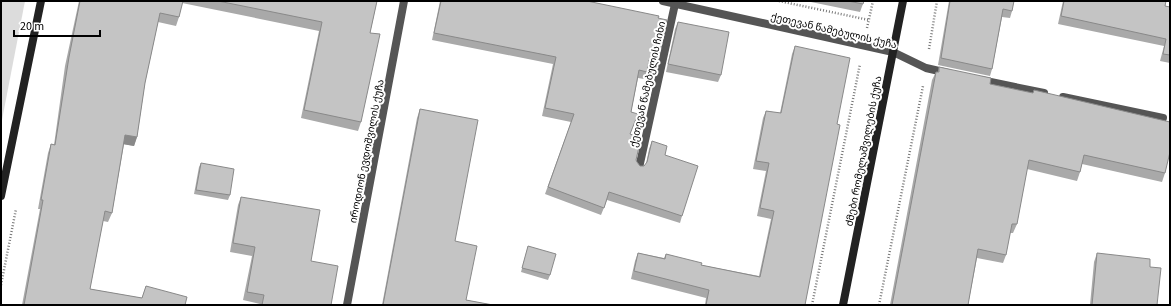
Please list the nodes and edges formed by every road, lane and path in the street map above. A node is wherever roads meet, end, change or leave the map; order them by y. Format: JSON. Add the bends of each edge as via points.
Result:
{"nodes":[{"id":1,"x":41,"y":1,"type":"edge"},
{"id":2,"x":404,"y":1,"type":"edge"},
{"id":3,"x":663,"y":1,"type":"edge"},
{"id":4,"x":779,"y":1,"type":"edge"},
{"id":5,"x":873,"y":1,"type":"edge"},
{"id":6,"x":903,"y":1,"type":"edge"},
{"id":7,"x":938,"y":1,"type":"edge"},
{"id":8,"x":675,"y":4,"type":"junction"},
{"id":9,"x":869,"y":20,"type":"junction"},
{"id":10,"x":864,"y":46,"type":"junction"},
{"id":11,"x":893,"y":52,"type":"junction"},
{"id":12,"x":926,"y":68,"type":"junction"},
{"id":13,"x":956,"y":75,"type":"edge"},
{"id":14,"x":971,"y":78,"type":"edge"},
{"id":15,"x":1162,"y":118,"type":"dead end"},
{"id":16,"x":639,"y":168,"type":"edge"},
{"id":17,"x":1,"y":196,"type":"edge"},
{"id":18,"x":346,"y":305,"type":"edge"},
{"id":19,"x":812,"y":305,"type":"edge"},
{"id":20,"x":843,"y":305,"type":"edge"},
{"id":21,"x":879,"y":305,"type":"edge"}],
"edges":[{"from":1,"to":17,"type":"street"},
{"from":2,"to":18,"type":"street","name":"იროდიონ ევდოშვილის ქუჩა"},
{"from":3,"to":8,"type":"street","name":"ქეთევან წამებულის ქუჩა"},
{"from":4,"to":9,"type":"path"},
{"from":5,"to":9,"type":"path"},
{"from":6,"to":11,"type":"street","name":"ძმები რომელაშვილების ქუჩა"},
{"from":7,"to":12,"type":"path"},
{"from":8,"to":10,"type":"street","name":"ქეთევან წამებულის ქუჩა"},
{"from":8,"to":16,"type":"street","name":"ქეთევან წამებულის ჩიხი"},
{"from":9,"to":10,"type":"path"},
{"from":10,"to":11,"type":"street","name":"ქეთევან წამებულის ქუჩა"},
{"from":10,"to":19,"type":"path"},
{"from":11,"to":12,"type":"street","name":"ქეთევან წამებულის ქუჩა"},
{"from":11,"to":20,"type":"street","name":"ძმები რომელაშვილების ქუჩა"},
{"from":12,"to":13,"type":"street","name":"ქეთევან წამებულის ქუჩა"},
{"from":12,"to":21,"type":"path"},
{"from":14,"to":15,"type":"street"}]}
